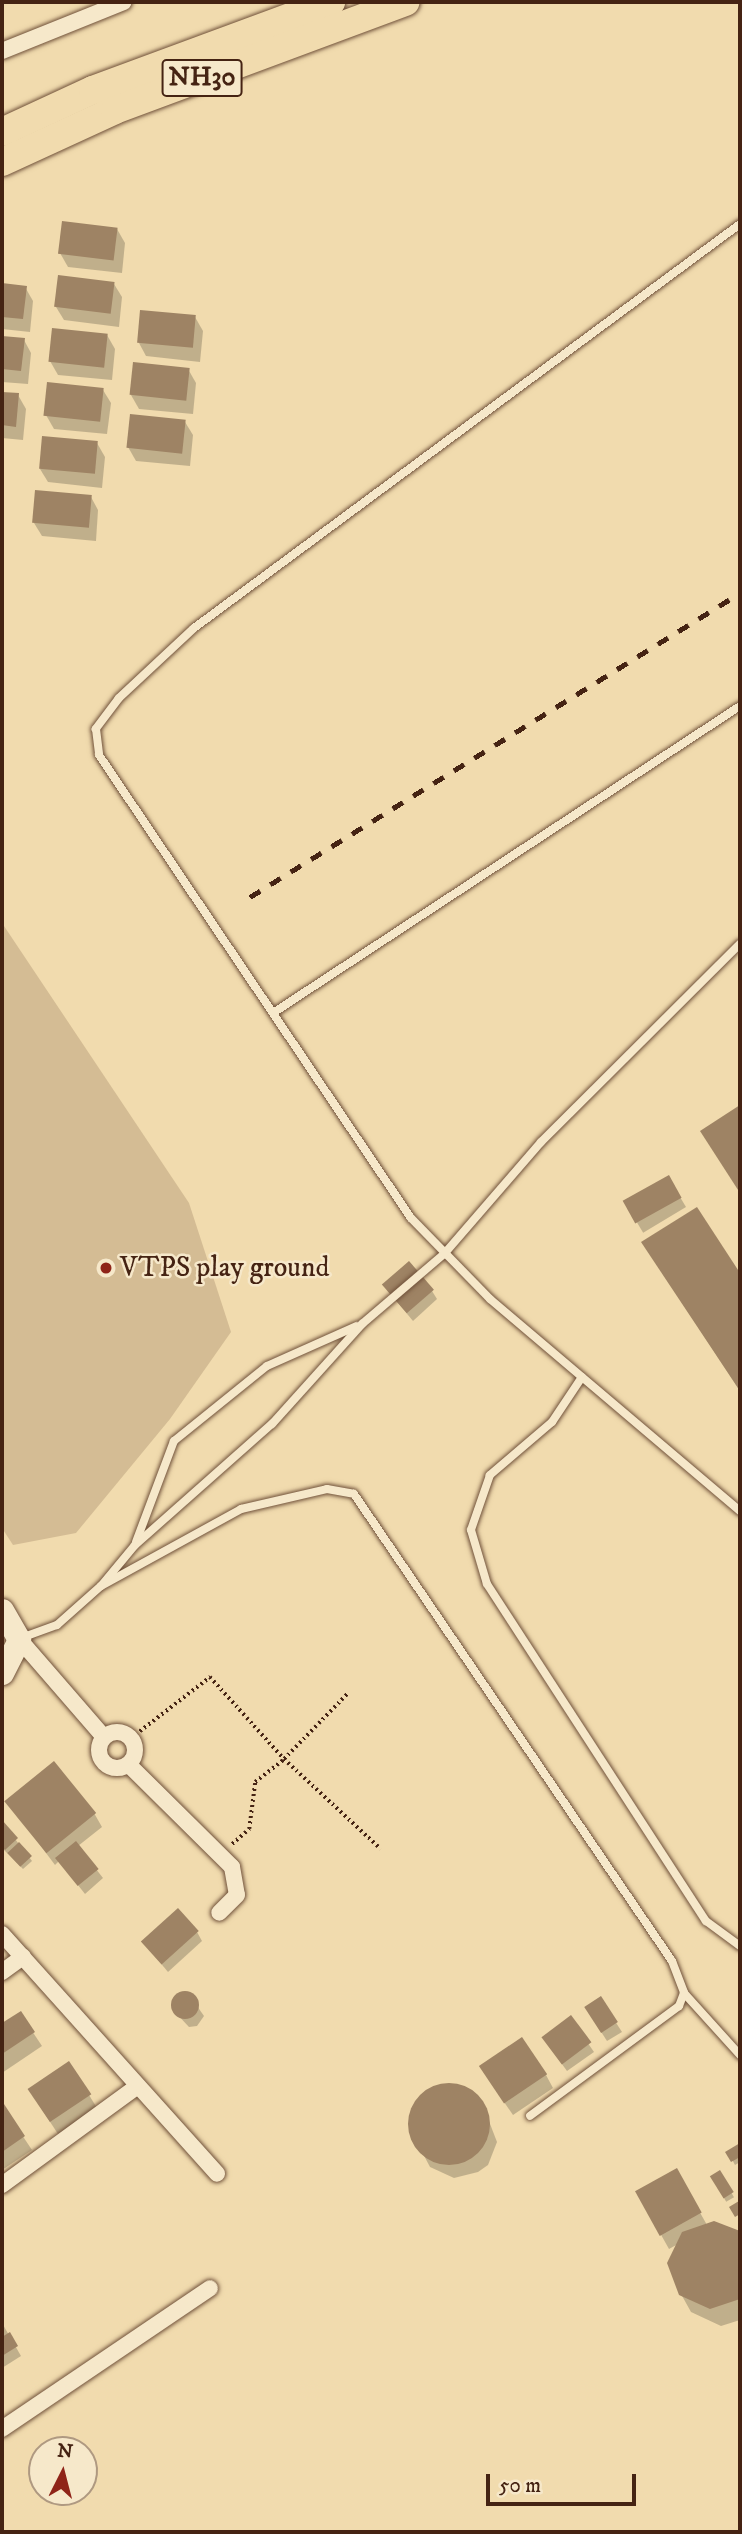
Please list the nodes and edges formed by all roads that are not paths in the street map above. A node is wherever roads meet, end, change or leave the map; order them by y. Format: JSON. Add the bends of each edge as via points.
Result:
{"nodes":[{"id":1,"x":124,"y":2,"type":"edge"},
{"id":2,"x":331,"y":2,"type":"edge"},
{"id":3,"x":406,"y":2,"type":"edge"},
{"id":4,"x":2,"y":51,"type":"edge"},
{"id":5,"x":2,"y":132,"type":"edge"},
{"id":6,"x":2,"y":162,"type":"edge"},
{"id":7,"x":740,"y":224,"type":"edge"},
{"id":8,"x":740,"y":706,"type":"edge"},
{"id":9,"x":740,"y":944,"type":"edge"},
{"id":10,"x":273,"y":1013,"type":"junction"},
{"id":11,"x":444,"y":1254,"type":"junction"},
{"id":12,"x":362,"y":1324,"type":"junction"},
{"id":13,"x":582,"y":1377,"type":"junction"},
{"id":14,"x":740,"y":1511,"type":"edge"},
{"id":15,"x":135,"y":1545,"type":"junction"},
{"id":16,"x":101,"y":1586,"type":"junction"},
{"id":17,"x":2,"y":1610,"type":"edge"},
{"id":18,"x":10,"y":1642,"type":"edge"},
{"id":19,"x":2,"y":1672,"type":"edge"},
{"id":20,"x":104,"y":1737,"type":"junction"},
{"id":21,"x":128,"y":1765,"type":"junction"},
{"id":22,"x":219,"y":1913,"type":"dead end"},
{"id":23,"x":2,"y":1934,"type":"edge"},
{"id":24,"x":740,"y":1946,"type":"edge"},
{"id":25,"x":23,"y":1957,"type":"junction"},
{"id":26,"x":2,"y":1972,"type":"edge"},
{"id":27,"x":684,"y":1993,"type":"junction"},
{"id":28,"x":740,"y":2055,"type":"edge"},
{"id":29,"x":138,"y":2086,"type":"junction"},
{"id":30,"x":530,"y":2116,"type":"dead end"},
{"id":31,"x":217,"y":2175,"type":"dead end"},
{"id":32,"x":2,"y":2185,"type":"edge"},
{"id":33,"x":209,"y":2288,"type":"dead end"},
{"id":34,"x":2,"y":2430,"type":"edge"}],
"edges":[{"from":1,"to":4,"type":"street"},
{"from":2,"to":5,"type":"highway","number":"NH30","via":[[93,90]]},
{"from":3,"to":6,"type":"highway","number":"NH30","via":[[115,110]]},
{"from":7,"to":10,"type":"lane","via":[[440,451],[194,628],[118,698],[96,729],[99,755]]},
{"from":8,"to":10,"type":"lane"},
{"from":9,"to":11,"type":"lane","via":[[541,1142]]},
{"from":10,"to":11,"type":"lane","via":[[411,1218]]},
{"from":11,"to":12,"type":"lane"},
{"from":11,"to":13,"type":"lane"},
{"from":12,"to":15,"type":"lane","via":[[271,1424]]},
{"from":12,"to":15,"type":"lane","via":[[267,1366],[174,1441]]},
{"from":13,"to":14,"type":"lane"},
{"from":13,"to":24,"type":"lane","via":[[552,1422],[490,1475],[471,1530],[488,1584],[706,1921]]},
{"from":15,"to":16,"type":"lane"},
{"from":16,"to":18,"type":"lane","via":[[57,1625]]},
{"from":16,"to":27,"type":"lane","via":[[241,1509],[336,1488],[354,1494],[672,1961]]},
{"from":17,"to":18,"type":"street"},
{"from":18,"to":19,"type":"street"},
{"from":18,"to":20,"type":"street"},
{"from":20,"to":21,"type":"street","via":[[99,1748],[101,1760],[111,1768]]},
{"from":20,"to":21,"type":"street","via":[[121,1732],[131,1738],[135,1755]]},
{"from":21,"to":22,"type":"street","via":[[232,1867],[237,1895]]},
{"from":23,"to":25,"type":"street"},
{"from":25,"to":26,"type":"street"},
{"from":25,"to":29,"type":"street"},
{"from":27,"to":28,"type":"lane"},
{"from":27,"to":30,"type":"lane","via":[[679,2007]]},
{"from":29,"to":31,"type":"street"},
{"from":29,"to":32,"type":"street"},
{"from":33,"to":34,"type":"street"}]}
